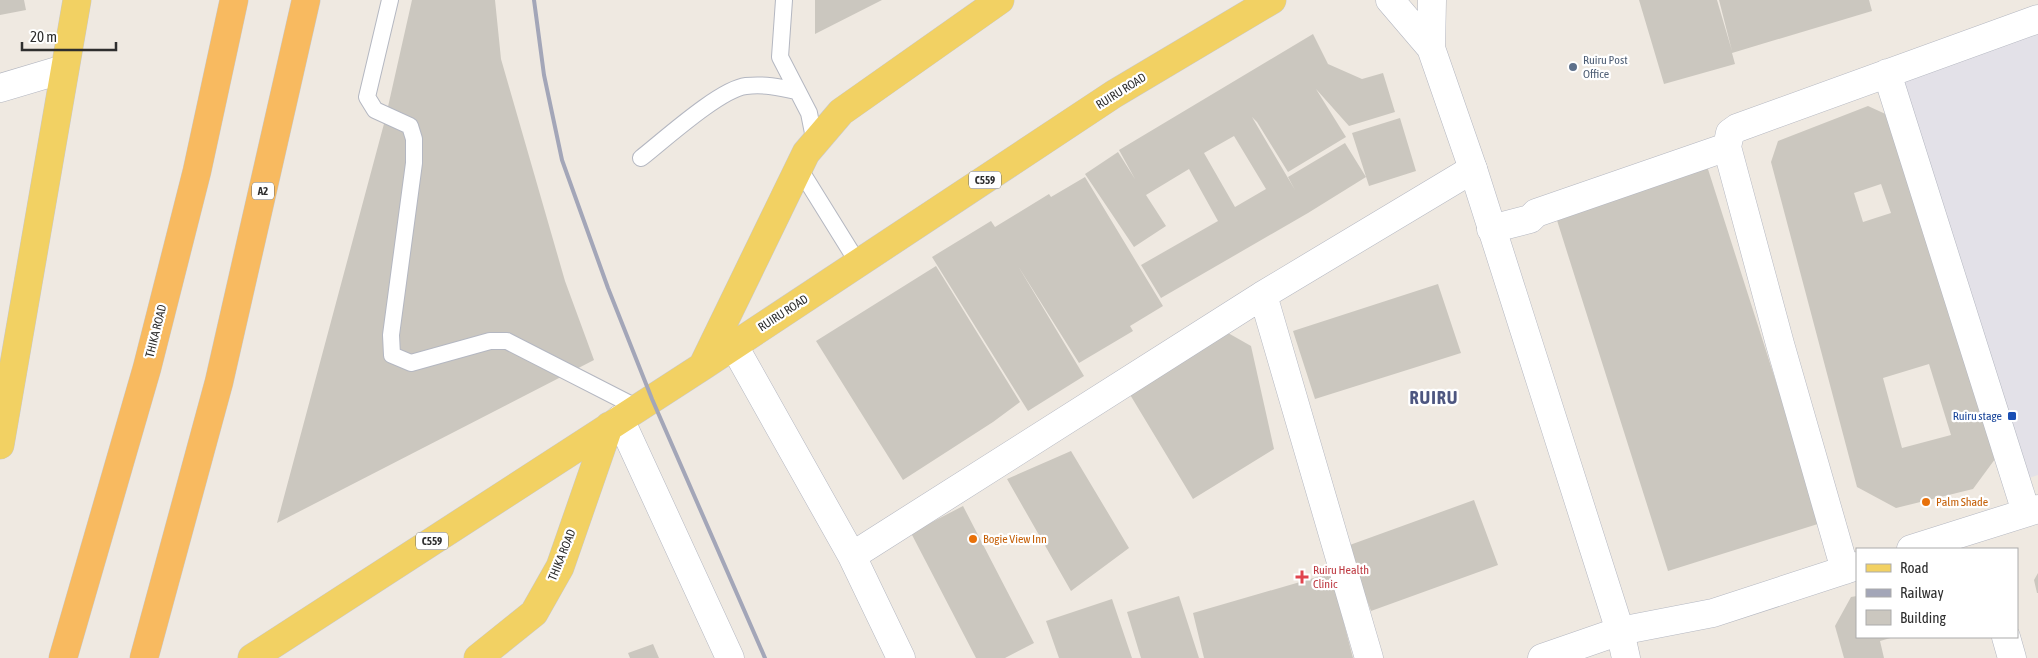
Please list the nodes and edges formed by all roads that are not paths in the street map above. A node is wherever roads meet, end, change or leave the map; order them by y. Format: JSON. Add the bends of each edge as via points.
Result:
{"nodes":[{"id":1,"x":76,"y":0,"type":"edge"},
{"id":2,"x":234,"y":0,"type":"edge"},
{"id":3,"x":306,"y":0,"type":"edge"},
{"id":4,"x":390,"y":0,"type":"edge"},
{"id":5,"x":784,"y":0,"type":"edge"},
{"id":6,"x":1000,"y":0,"type":"edge"},
{"id":7,"x":1272,"y":0,"type":"edge"},
{"id":8,"x":1390,"y":0,"type":"edge"},
{"id":9,"x":1432,"y":0,"type":"edge"},
{"id":10,"x":2038,"y":20,"type":"edge"},
{"id":11,"x":1431,"y":48,"type":"junction"},
{"id":12,"x":64,"y":69,"type":"junction"},
{"id":13,"x":1887,"y":73,"type":"junction"},
{"id":14,"x":0,"y":88,"type":"edge"},
{"id":15,"x":796,"y":91,"type":"junction"},
{"id":16,"x":815,"y":143,"type":"junction"},
{"id":17,"x":1727,"y":147,"type":"junction"},
{"id":18,"x":641,"y":158,"type":"dead end"},
{"id":19,"x":799,"y":168,"type":"junction"},
{"id":20,"x":1473,"y":169,"type":"junction"},
{"id":21,"x":1491,"y":229,"type":"junction"},
{"id":22,"x":858,"y":263,"type":"junction"},
{"id":23,"x":1264,"y":295,"type":"junction"},
{"id":24,"x":734,"y":346,"type":"junction"},
{"id":25,"x":702,"y":366,"type":"junction"},
{"id":26,"x":622,"y":418,"type":"junction"},
{"id":27,"x":0,"y":445,"type":"edge"},
{"id":28,"x":2032,"y":510,"type":"edge"},
{"id":29,"x":1980,"y":539,"type":"edge"},
{"id":30,"x":1918,"y":548,"type":"edge"},
{"id":31,"x":852,"y":556,"type":"junction"},
{"id":32,"x":1851,"y":568,"type":"edge"},
{"id":33,"x":1620,"y":631,"type":"junction"},
{"id":34,"x":2006,"y":638,"type":"edge"},
{"id":35,"x":253,"y":657,"type":"edge"},
{"id":36,"x":63,"y":658,"type":"edge"},
{"id":37,"x":144,"y":658,"type":"edge"},
{"id":38,"x":478,"y":658,"type":"edge"},
{"id":39,"x":730,"y":658,"type":"edge"},
{"id":40,"x":901,"y":658,"type":"edge"},
{"id":41,"x":1369,"y":658,"type":"edge"},
{"id":42,"x":1542,"y":658,"type":"edge"},
{"id":43,"x":1626,"y":658,"type":"edge"},
{"id":44,"x":2012,"y":658,"type":"edge"}],
"edges":[{"from":1,"to":12,"type":"main road"},
{"from":2,"to":36,"type":"highway","name":"THIKA ROAD","via":[[197,171],[147,368]]},
{"from":3,"to":37,"type":"highway","number":"A2","via":[[219,382]]},
{"from":4,"to":26,"type":"lane","via":[[367,97],[375,110],[410,126],[414,139],[392,355],[411,363],[490,341],[507,341]]},
{"from":5,"to":15,"type":"lane","via":[[780,57]]},
{"from":6,"to":16,"type":"main road","via":[[841,112]]},
{"from":7,"to":22,"type":"main road","name":"RUIRU ROAD","number":"C559","via":[[1114,94]]},
{"from":8,"to":11,"type":"street"},
{"from":9,"to":11,"type":"street"},
{"from":10,"to":13,"type":"street"},
{"from":11,"to":20,"type":"street"},
{"from":12,"to":14,"type":"street"},
{"from":12,"to":27,"type":"main road"},
{"from":13,"to":17,"type":"street","via":[[1736,128],[1730,133]]},
{"from":13,"to":28,"type":"street"},
{"from":15,"to":16,"type":"lane","via":[[809,113]]},
{"from":15,"to":18,"type":"lane","via":[[771,85],[744,86],[717,98]]},
{"from":16,"to":19,"type":"main road"},
{"from":17,"to":21,"type":"street","via":[[1536,213],[1530,219]]},
{"from":17,"to":32,"type":"street","via":[[1783,354]]},
{"from":19,"to":22,"type":"lane"},
{"from":19,"to":25,"type":"main road"},
{"from":20,"to":21,"type":"street"},
{"from":20,"to":23,"type":"street"},
{"from":21,"to":33,"type":"street"},
{"from":22,"to":24,"type":"main road","name":"RUIRU ROAD","number":"C559"},
{"from":23,"to":31,"type":"street"},
{"from":23,"to":41,"type":"street"},
{"from":24,"to":25,"type":"main road","name":"RUIRU ROAD","number":"C559"},
{"from":24,"to":31,"type":"street"},
{"from":25,"to":26,"type":"main road","number":"C559"},
{"from":26,"to":35,"type":"main road","number":"C559"},
{"from":26,"to":38,"type":"main road","name":"THIKA ROAD","via":[[560,567],[534,613]]},
{"from":26,"to":39,"type":"street"},
{"from":28,"to":29,"type":"street"},
{"from":29,"to":30,"type":"street"},
{"from":31,"to":40,"type":"street"},
{"from":32,"to":33,"type":"street","via":[[1713,613]]},
{"from":33,"to":42,"type":"street"},
{"from":33,"to":43,"type":"street"},
{"from":34,"to":44,"type":"street"}]}
